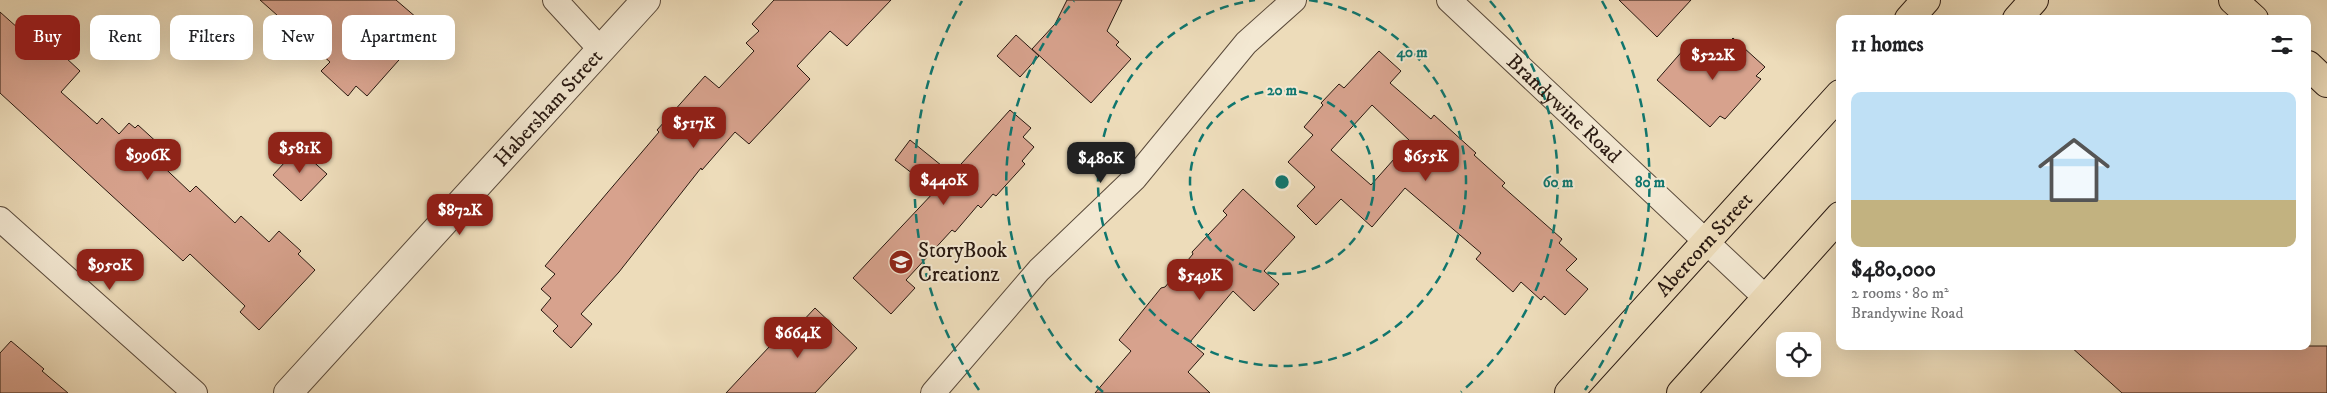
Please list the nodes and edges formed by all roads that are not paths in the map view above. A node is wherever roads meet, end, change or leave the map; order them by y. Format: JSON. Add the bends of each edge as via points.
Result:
{"nodes":[{"id":1,"x":555,"y":0,"type":"edge"},
{"id":2,"x":646,"y":0,"type":"edge"},
{"id":3,"x":1294,"y":0,"type":"edge"},
{"id":4,"x":1449,"y":0,"type":"edge"},
{"id":5,"x":1926,"y":0,"type":"edge"},
{"id":6,"x":2034,"y":0,"type":"edge"},
{"id":7,"x":2233,"y":0,"type":"edge"},
{"id":8,"x":1913,"y":15,"type":"edge"},
{"id":9,"x":2021,"y":15,"type":"edge"},
{"id":10,"x":2250,"y":15,"type":"edge"},
{"id":11,"x":601,"y":50,"type":"junction"},
{"id":12,"x":2311,"y":68,"type":"edge"},
{"id":13,"x":2327,"y":82,"type":"edge"},
{"id":14,"x":1836,"y":98,"type":"edge"},
{"id":15,"x":0,"y":219,"type":"edge"},
{"id":16,"x":1836,"y":220,"type":"edge"},
{"id":17,"x":1705,"y":242,"type":"junction"},
{"id":18,"x":1766,"y":298,"type":"junction"},
{"id":19,"x":195,"y":393,"type":"edge"},
{"id":20,"x":288,"y":393,"type":"edge"},
{"id":21,"x":933,"y":393,"type":"edge"},
{"id":22,"x":1569,"y":393,"type":"edge"},
{"id":23,"x":1680,"y":393,"type":"edge"}],
"edges":[{"from":1,"to":11,"type":"street"},
{"from":2,"to":11,"type":"street","name":"Habersham Street"},
{"from":3,"to":21,"type":"street","via":[[1246,43],[1136,178],[1038,270]]},
{"from":4,"to":17,"type":"street","name":"Brandywine Road"},
{"from":5,"to":8,"type":"main road"},
{"from":6,"to":9,"type":"main road"},
{"from":7,"to":10,"type":"main road"},
{"from":11,"to":20,"type":"street","name":"Habersham Street"},
{"from":12,"to":13,"type":"main road"},
{"from":14,"to":17,"type":"main road","name":"Abercorn Street"},
{"from":15,"to":19,"type":"street"},
{"from":16,"to":18,"type":"main road"},
{"from":17,"to":18,"type":"street","name":"Brandywine Road"},
{"from":17,"to":22,"type":"main road","name":"Abercorn Street"},
{"from":18,"to":23,"type":"main road"}]}
